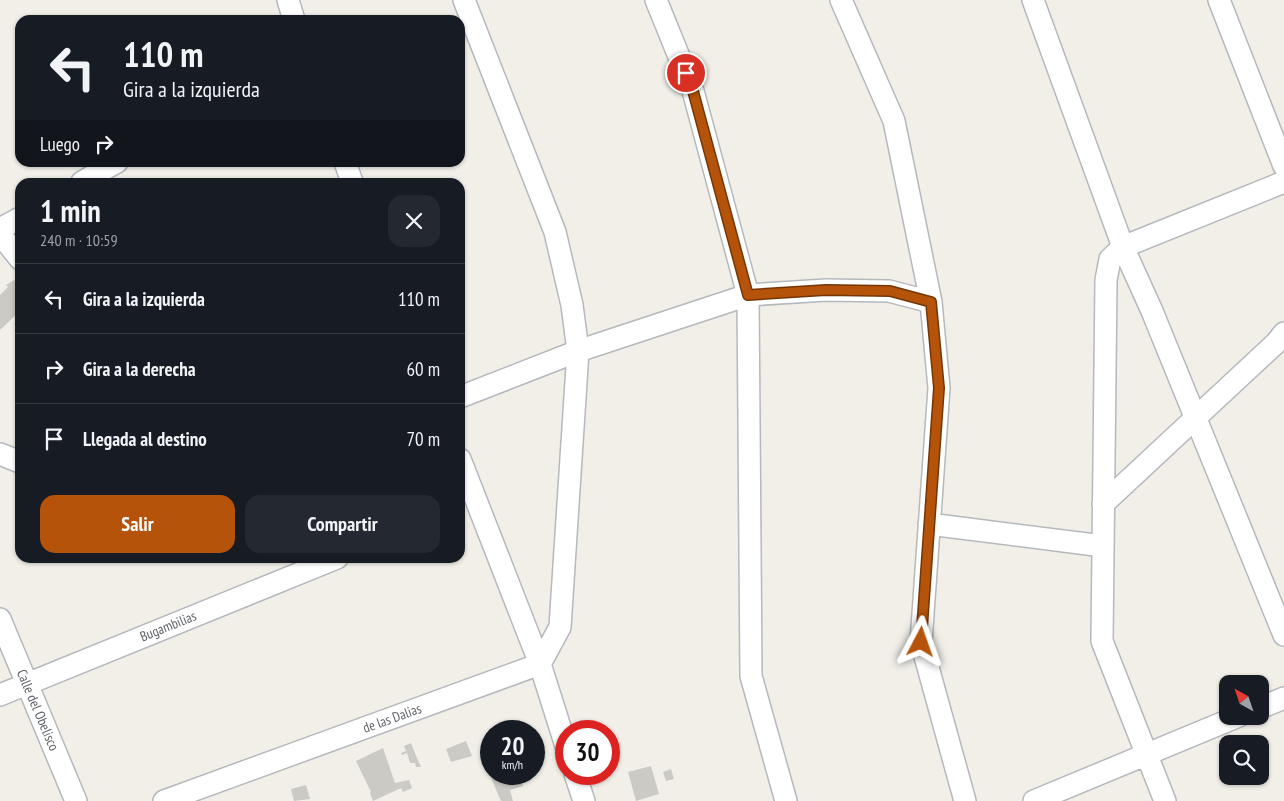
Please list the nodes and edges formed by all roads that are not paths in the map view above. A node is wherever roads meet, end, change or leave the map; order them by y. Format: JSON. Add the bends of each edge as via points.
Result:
{"nodes":[{"id":1,"x":288,"y":0,"type":"edge"},
{"id":2,"x":464,"y":0,"type":"edge"},
{"id":3,"x":656,"y":0,"type":"edge"},
{"id":4,"x":841,"y":0,"type":"edge"},
{"id":5,"x":1033,"y":0,"type":"edge"},
{"id":6,"x":1220,"y":0,"type":"edge"},
{"id":7,"x":292,"y":15,"type":"edge"},
{"id":8,"x":1284,"y":166,"type":"edge"},
{"id":9,"x":108,"y":167,"type":"edge"},
{"id":10,"x":89,"y":178,"type":"edge"},
{"id":11,"x":1284,"y":182,"type":"edge"},
{"id":12,"x":15,"y":221,"type":"edge"},
{"id":13,"x":0,"y":229,"type":"edge"},
{"id":14,"x":0,"y":234,"type":"edge"},
{"id":15,"x":1123,"y":247,"type":"junction"},
{"id":16,"x":15,"y":253,"type":"edge"},
{"id":17,"x":748,"y":295,"type":"junction"},
{"id":18,"x":931,"y":302,"type":"junction"},
{"id":19,"x":1284,"y":333,"type":"edge"},
{"id":20,"x":578,"y":351,"type":"junction"},
{"id":21,"x":465,"y":396,"type":"edge"},
{"id":22,"x":1196,"y":420,"type":"junction"},
{"id":23,"x":0,"y":454,"type":"edge"},
{"id":24,"x":15,"y":460,"type":"edge"},
{"id":25,"x":465,"y":487,"type":"edge"},
{"id":26,"x":468,"y":504,"type":"edge"},
{"id":27,"x":1104,"y":504,"type":"junction"},
{"id":28,"x":929,"y":524,"type":"junction"},
{"id":29,"x":1103,"y":546,"type":"junction"},
{"id":30,"x":325,"y":563,"type":"edge"},
{"id":31,"x":0,"y":619,"type":"edge"},
{"id":32,"x":1284,"y":635,"type":"edge"},
{"id":33,"x":540,"y":664,"type":"junction"},
{"id":34,"x":28,"y":683,"type":"junction"},
{"id":35,"x":0,"y":694,"type":"edge"},
{"id":36,"x":1284,"y":698,"type":"edge"},
{"id":37,"x":1269,"y":704,"type":"edge"},
{"id":38,"x":558,"y":720,"type":"edge"},
{"id":39,"x":1219,"y":724,"type":"edge"},
{"id":40,"x":1146,"y":755,"type":"junction"},
{"id":41,"x":579,"y":785,"type":"edge"},
{"id":42,"x":76,"y":801,"type":"edge"},
{"id":43,"x":164,"y":801,"type":"edge"},
{"id":44,"x":584,"y":801,"type":"edge"},
{"id":45,"x":786,"y":801,"type":"edge"},
{"id":46,"x":965,"y":801,"type":"edge"},
{"id":47,"x":1034,"y":801,"type":"edge"},
{"id":48,"x":1165,"y":801,"type":"edge"}],
"edges":[{"from":1,"to":7,"type":"street"},
{"from":2,"to":20,"type":"street","via":[[556,232]]},
{"from":3,"to":17,"type":"street","via":[[693,91]]},
{"from":4,"to":18,"type":"street","via":[[894,121]]},
{"from":5,"to":15,"type":"street"},
{"from":6,"to":8,"type":"street"},
{"from":9,"to":10,"type":"street"},
{"from":11,"to":15,"type":"street"},
{"from":12,"to":13,"type":"street"},
{"from":14,"to":16,"type":"street"},
{"from":15,"to":22,"type":"street"},
{"from":15,"to":27,"type":"street","via":[[1110,259],[1106,280]]},
{"from":17,"to":18,"type":"street","via":[[826,290],[890,291]]},
{"from":17,"to":20,"type":"street"},
{"from":17,"to":45,"type":"street","via":[[750,676]]},
{"from":18,"to":28,"type":"street","via":[[939,388]]},
{"from":19,"to":22,"type":"street"},
{"from":20,"to":21,"type":"street"},
{"from":20,"to":33,"type":"street","via":[[560,627]]},
{"from":22,"to":27,"type":"street"},
{"from":22,"to":32,"type":"street"},
{"from":23,"to":24,"type":"street"},
{"from":25,"to":26,"type":"street"},
{"from":26,"to":33,"type":"street"},
{"from":27,"to":29,"type":"street"},
{"from":28,"to":29,"type":"street"},
{"from":28,"to":46,"type":"street","via":[[921,642]]},
{"from":29,"to":40,"type":"street","via":[[1102,641]]},
{"from":30,"to":34,"type":"street","name":"Bugambilias"},
{"from":31,"to":34,"type":"street","name":"Calle del Obelisco"},
{"from":33,"to":38,"type":"street"},
{"from":33,"to":43,"type":"street","name":"de las Dalias"},
{"from":34,"to":35,"type":"street","name":"Bugambilias"},
{"from":34,"to":42,"type":"street","name":"Calle del Obelisco"},
{"from":36,"to":37,"type":"street"},
{"from":39,"to":40,"type":"street"},
{"from":40,"to":47,"type":"street"},
{"from":40,"to":48,"type":"street"},
{"from":41,"to":44,"type":"street"}]}
